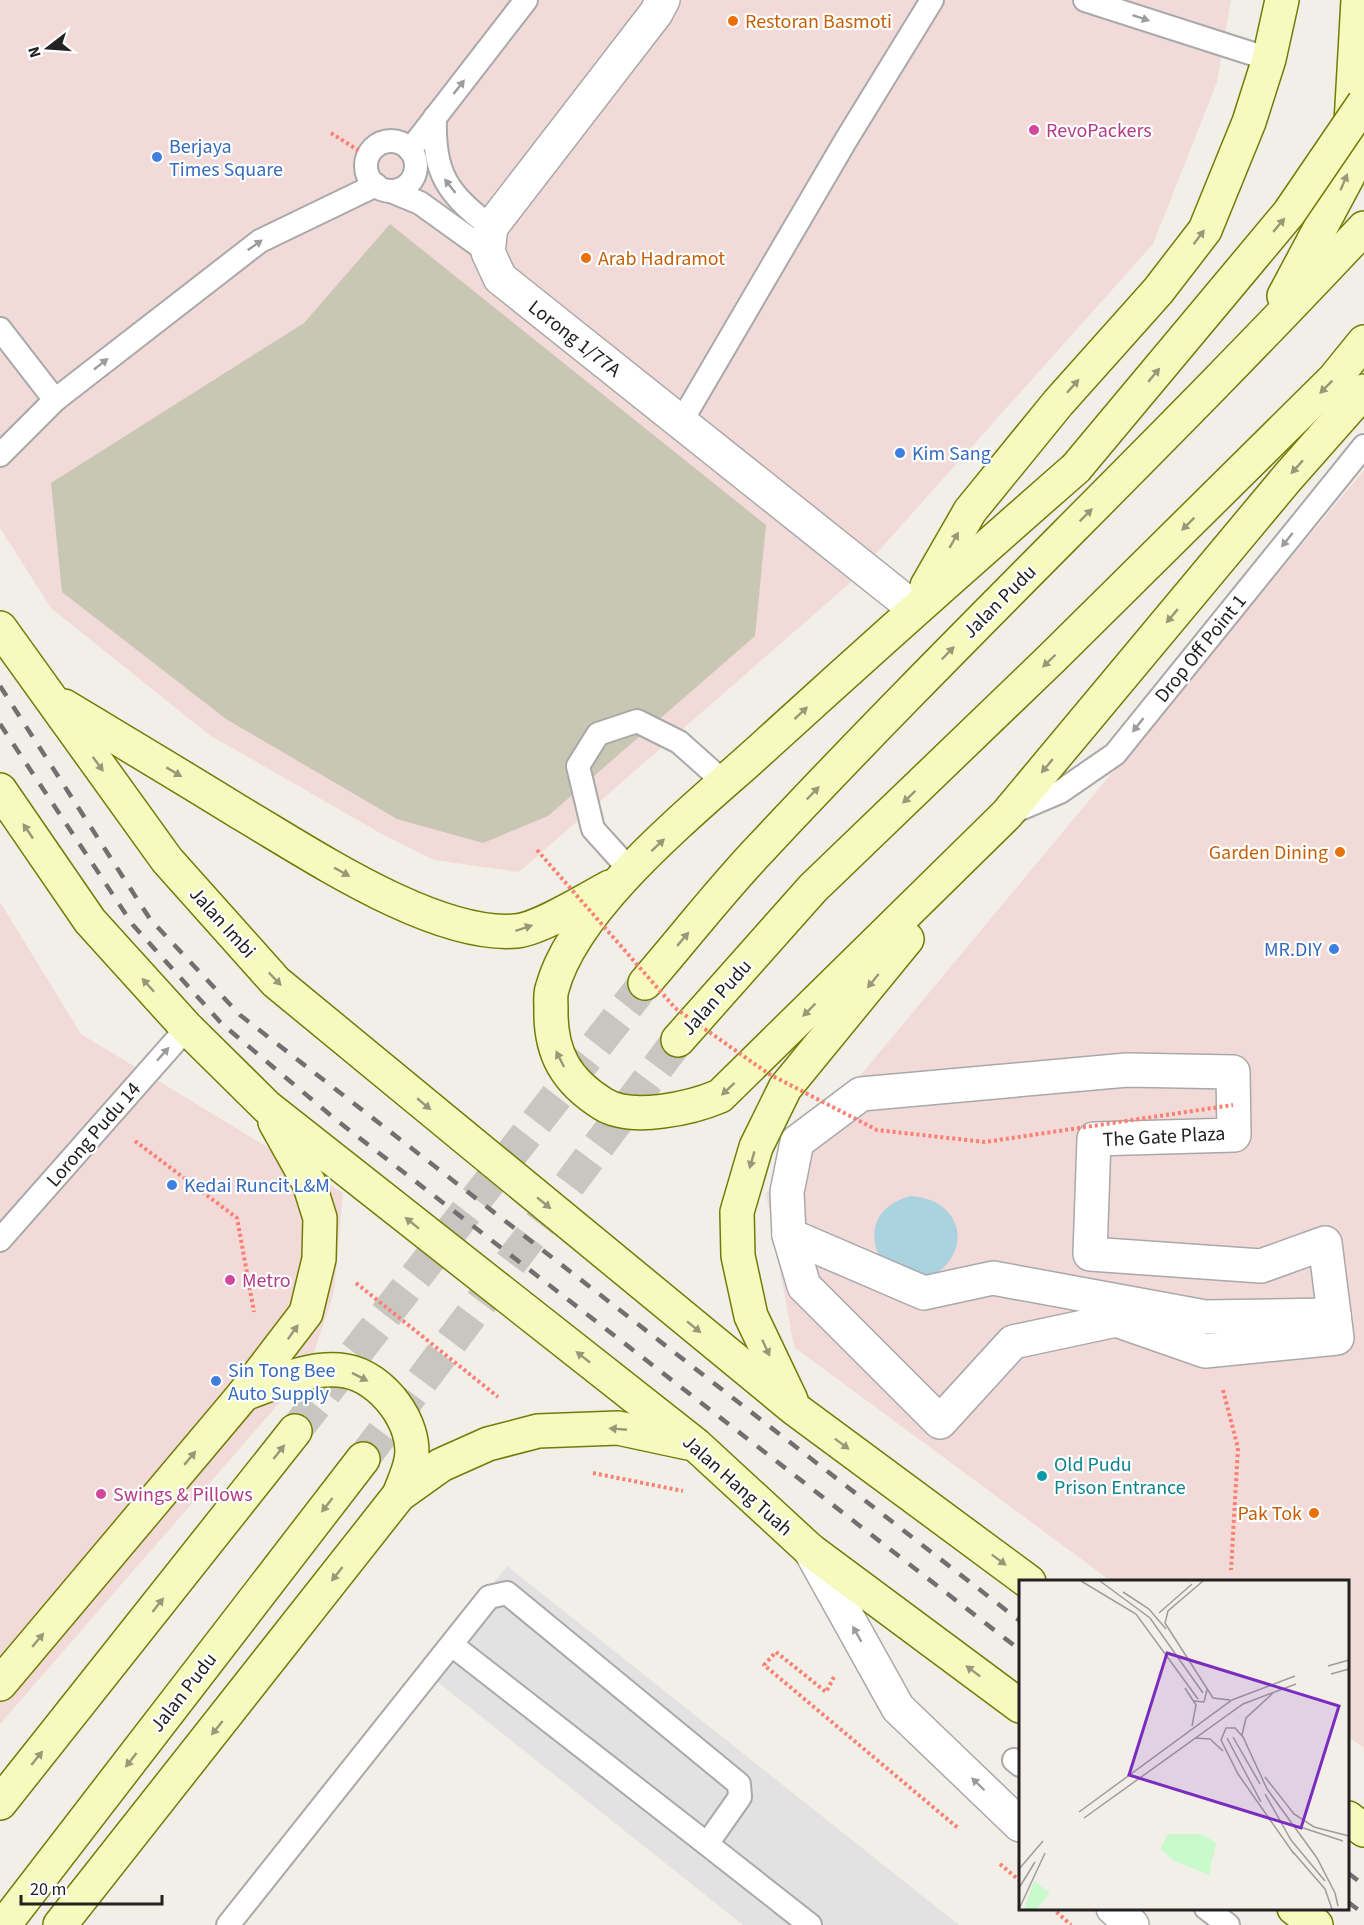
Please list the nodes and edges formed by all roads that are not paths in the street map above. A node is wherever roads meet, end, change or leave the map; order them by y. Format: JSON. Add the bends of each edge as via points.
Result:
{"nodes":[{"id":1,"x":526,"y":0,"type":"edge"},
{"id":2,"x":663,"y":0,"type":"edge"},
{"id":3,"x":932,"y":0,"type":"edge"},
{"id":4,"x":1085,"y":0,"type":"edge"},
{"id":5,"x":1282,"y":0,"type":"edge"},
{"id":6,"x":1358,"y":0,"type":"edge"},
{"id":7,"x":1269,"y":59,"type":"junction"},
{"id":8,"x":1364,"y":104,"type":"edge"},
{"id":9,"x":435,"y":117,"type":"junction"},
{"id":10,"x":410,"y":150,"type":"junction"},
{"id":11,"x":383,"y":188,"type":"junction"},
{"id":12,"x":1364,"y":228,"type":"edge"},
{"id":13,"x":490,"y":239,"type":"junction"},
{"id":14,"x":0,"y":329,"type":"edge"},
{"id":15,"x":1364,"y":342,"type":"edge"},
{"id":16,"x":1256,"y":344,"type":"junction"},
{"id":17,"x":1364,"y":392,"type":"edge"},
{"id":18,"x":55,"y":400,"type":"junction"},
{"id":19,"x":681,"y":422,"type":"junction"},
{"id":20,"x":1364,"y":446,"type":"edge"},
{"id":21,"x":0,"y":455,"type":"edge"},
{"id":22,"x":915,"y":609,"type":"junction"},
{"id":23,"x":0,"y":628,"type":"edge"},
{"id":24,"x":52,"y":699,"type":"junction"},
{"id":25,"x":724,"y":783,"type":"junction"},
{"id":26,"x":0,"y":790,"type":"edge"},
{"id":27,"x":1007,"y":814,"type":"junction"},
{"id":28,"x":955,"y":865,"type":"junction"},
{"id":29,"x":623,"y":877,"type":"junction"},
{"id":30,"x":645,"y":983,"type":"tunnel mouth"},
{"id":31,"x":187,"y":1028,"type":"junction"},
{"id":32,"x":678,"y":1040,"type":"tunnel mouth"},
{"id":33,"x":267,"y":1107,"type":"junction"},
{"id":34,"x":789,"y":1235,"type":"junction"},
{"id":35,"x":0,"y":1240,"type":"edge"},
{"id":36,"x":1100,"y":1281,"type":"dead end"},
{"id":37,"x":1059,"y":1290,"type":"junction"},
{"id":38,"x":1334,"y":1315,"type":"junction"},
{"id":39,"x":244,"y":1394,"type":"junction"},
{"id":40,"x":795,"y":1410,"type":"junction"},
{"id":41,"x":295,"y":1431,"type":"tunnel mouth"},
{"id":42,"x":696,"y":1445,"type":"junction"},
{"id":43,"x":363,"y":1459,"type":"tunnel mouth"},
{"id":44,"x":399,"y":1495,"type":"junction"},
{"id":45,"x":810,"y":1550,"type":"junction"},
{"id":46,"x":1028,"y":1580,"type":"edge"},
{"id":47,"x":452,"y":1645,"type":"junction"},
{"id":48,"x":0,"y":1684,"type":"edge"},
{"id":49,"x":1019,"y":1705,"type":"edge"},
{"id":50,"x":0,"y":1803,"type":"edge"},
{"id":51,"x":1349,"y":1819,"type":"edge"},
{"id":52,"x":1019,"y":1824,"type":"edge"},
{"id":53,"x":1364,"y":1830,"type":"edge"},
{"id":54,"x":707,"y":1844,"type":"junction"},
{"id":55,"x":1115,"y":1910,"type":"edge"},
{"id":56,"x":1209,"y":1910,"type":"edge"},
{"id":57,"x":1297,"y":1910,"type":"edge"},
{"id":58,"x":4,"y":1925,"type":"edge"},
{"id":59,"x":60,"y":1925,"type":"edge"},
{"id":60,"x":228,"y":1925,"type":"edge"},
{"id":61,"x":810,"y":1925,"type":"edge"},
{"id":62,"x":1132,"y":1925,"type":"edge"},
{"id":63,"x":1228,"y":1925,"type":"edge"},
{"id":64,"x":1316,"y":1925,"type":"edge"}],
"edges":[{"from":9,"to":1,"type":"lane","one_way":true},
{"from":2,"to":13,"type":"street"},
{"from":3,"to":19,"type":"lane"},
{"from":4,"to":7,"type":"lane","one_way":true},
{"from":5,"to":7,"type":"main road"},
{"from":16,"to":6,"type":"main road","one_way":true,"via":[[1348,176]]},
{"from":22,"to":7,"type":"main road","one_way":true,"via":[[970,511],[1058,403],[1158,291],[1205,230],[1249,122]]},
{"from":22,"to":8,"type":"main road","one_way":true,"bridge":true,"via":[[1076,468],[1289,213]]},
{"from":9,"to":10,"type":"lane"},
{"from":13,"to":9,"type":"lane","one_way":true,"via":[[443,178],[434,149]]},
{"from":10,"to":11,"type":"lane","via":[[416,165],[411,181],[399,190]]},
{"from":10,"to":11,"type":"lane","via":[[403,144],[387,142],[379,144],[368,157],[368,172]]},
{"from":11,"to":13,"type":"lane"},
{"from":18,"to":11,"type":"lane","one_way":true,"via":[[260,241]]},
{"from":12,"to":16,"type":"main road","name":"Jalan Pudu"},
{"from":13,"to":19,"type":"street","name":"Lorong 1/77A","via":[[500,278]]},
{"from":14,"to":18,"type":"lane"},
{"from":15,"to":32,"type":"main road","name":"Jalan Pudu","one_way":true,"via":[[1334,379],[1102,609],[813,888]]},
{"from":30,"to":16,"type":"main road","name":"Jalan Pudu","one_way":true,"via":[[767,842],[964,636]]},
{"from":17,"to":27,"type":"main road","one_way":true,"via":[[1288,477]]},
{"from":18,"to":21,"type":"lane"},
{"from":19,"to":22,"type":"street","name":"Lorong 1/77A"},
{"from":20,"to":27,"type":"lane","name":"Drop Off Point 1","one_way":true,"via":[[1115,754],[1060,792]]},
{"from":25,"to":22,"type":"main road","one_way":true},
{"from":23,"to":24,"type":"main road","name":"Jalan Imbi"},
{"from":24,"to":29,"type":"main road","one_way":true,"via":[[345,875],[422,911],[484,931],[518,931],[561,913]]},
{"from":24,"to":40,"type":"main road","name":"Jalan Imbi","one_way":true,"via":[[167,860],[276,982]]},
{"from":29,"to":25,"type":"main road","one_way":true},
{"from":25,"to":29,"type":"lane","via":[[678,742],[637,721],[598,734],[578,766],[593,829]]},
{"from":31,"to":26,"type":"main road","one_way":true,"via":[[90,921]]},
{"from":27,"to":28,"type":"main road"},
{"from":28,"to":29,"type":"main road","one_way":true,"via":[[720,1096],[694,1107],[666,1112],[606,1106],[578,1085],[557,1058],[550,1025],[551,991],[567,953]]},
{"from":28,"to":40,"type":"main road","one_way":true,"via":[[928,913],[785,1088],[756,1147],[737,1212],[738,1256],[751,1316]]},
{"from":31,"to":33,"type":"main road"},
{"from":35,"to":31,"type":"lane","name":"Lorong Pudu 14","one_way":true},
{"from":39,"to":33,"type":"main road","one_way":true,"via":[[306,1313],[319,1259],[320,1218],[309,1183]]},
{"from":42,"to":33,"type":"main road","name":"Jalan Hang Tuah","one_way":true},
{"from":34,"to":37,"type":"street","via":[[924,1293],[993,1278]]},
{"from":34,"to":38,"type":"street","name":"The Gate Plaza","via":[[804,1286],[940,1422],[1013,1342],[1116,1320],[1213,1351],[1337,1338]]},
{"from":34,"to":38,"type":"street","name":"The Gate Plaza","via":[[787,1192],[797,1142],[861,1094],[1127,1070],[1233,1072],[1234,1135],[1094,1139],[1090,1254],[1261,1266],[1325,1243]]},
{"from":36,"to":37,"type":"street"},
{"from":37,"to":38,"type":"street","via":[[1205,1317]]},
{"from":39,"to":44,"type":"main road","one_way":true,"via":[[308,1372],[347,1371],[382,1388],[406,1420],[412,1459]]},
{"from":48,"to":39,"type":"main road","one_way":true},
{"from":40,"to":46,"type":"main road","one_way":true},
{"from":50,"to":41,"type":"main road","one_way":true},
{"from":42,"to":44,"type":"main road","one_way":true,"via":[[618,1428],[538,1431],[488,1444],[441,1465]]},
{"from":42,"to":45,"type":"main road","name":"Jalan Hang Tuah"},
{"from":43,"to":58,"type":"main road","name":"Jalan Pudu","one_way":true},
{"from":44,"to":59,"type":"main road","one_way":true},
{"from":49,"to":45,"type":"main road","name":"Jalan Hang Tuah","one_way":true},
{"from":52,"to":45,"type":"street","one_way":true,"via":[[898,1708]]},
{"from":47,"to":54,"type":"lane"},
{"from":47,"to":54,"type":"lane","via":[[489,1598],[507,1593],[739,1784],[741,1797]]},
{"from":47,"to":60,"type":"lane"},
{"from":51,"to":53,"type":"main road"},
{"from":54,"to":61,"type":"lane"},
{"from":55,"to":62,"type":"street"},
{"from":56,"to":63,"type":"lane"},
{"from":57,"to":64,"type":"main road"}]}
